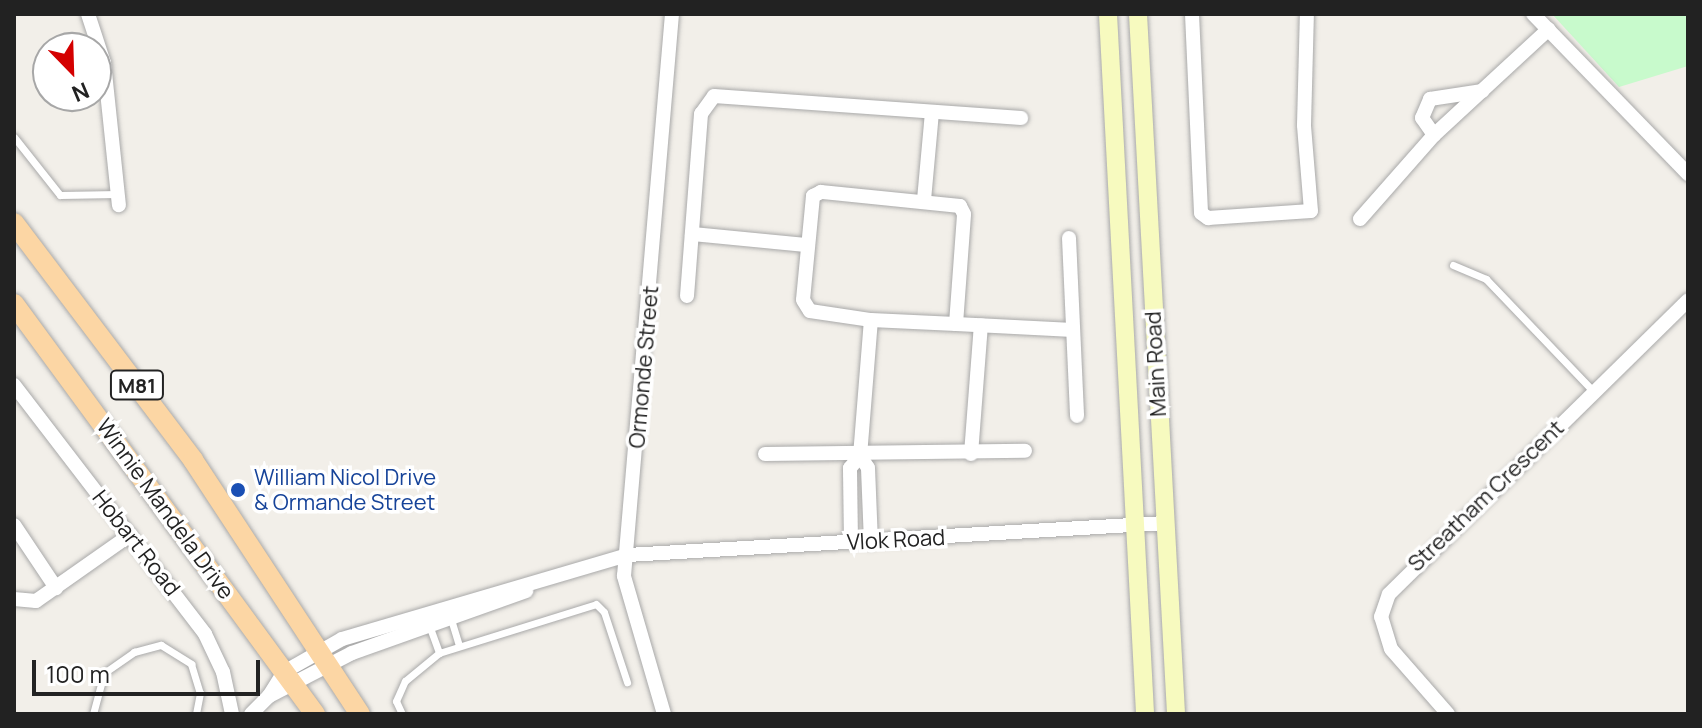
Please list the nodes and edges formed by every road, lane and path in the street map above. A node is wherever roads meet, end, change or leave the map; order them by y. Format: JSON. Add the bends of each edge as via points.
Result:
{"nodes":[{"id":1,"x":88,"y":14,"type":"edge"},
{"id":2,"x":672,"y":14,"type":"edge"},
{"id":3,"x":1108,"y":14,"type":"edge"},
{"id":4,"x":1138,"y":14,"type":"edge"},
{"id":5,"x":1192,"y":14,"type":"edge"},
{"id":6,"x":1307,"y":14,"type":"edge"},
{"id":7,"x":1533,"y":14,"type":"edge"},
{"id":8,"x":1549,"y":29,"type":"junction"},
{"id":9,"x":1482,"y":91,"type":"junction"},
{"id":10,"x":932,"y":112,"type":"junction"},
{"id":11,"x":1021,"y":118,"type":"dead end"},
{"id":12,"x":1434,"y":135,"type":"junction"},
{"id":13,"x":14,"y":137,"type":"edge"},
{"id":14,"x":1688,"y":174,"type":"edge"},
{"id":15,"x":119,"y":200,"type":"joint"},
{"id":16,"x":924,"y":200,"type":"junction"},
{"id":17,"x":1360,"y":219,"type":"dead end"},
{"id":18,"x":14,"y":223,"type":"edge"},
{"id":19,"x":692,"y":234,"type":"junction"},
{"id":20,"x":1069,"y":238,"type":"dead end"},
{"id":21,"x":806,"y":245,"type":"junction"},
{"id":22,"x":1453,"y":265,"type":"dead end"},
{"id":23,"x":687,"y":296,"type":"dead end"},
{"id":24,"x":1688,"y":300,"type":"edge"},
{"id":25,"x":14,"y":304,"type":"edge"},
{"id":26,"x":871,"y":320,"type":"junction"},
{"id":27,"x":956,"y":324,"type":"junction"},
{"id":28,"x":981,"y":325,"type":"junction"},
{"id":29,"x":1073,"y":330,"type":"junction"},
{"id":30,"x":14,"y":385,"type":"edge"},
{"id":31,"x":1594,"y":392,"type":"junction"},
{"id":32,"x":1077,"y":416,"type":"dead end"},
{"id":33,"x":1025,"y":451,"type":"dead end"},
{"id":34,"x":765,"y":454,"type":"dead end"},
{"id":35,"x":971,"y":454,"type":"junction"},
{"id":36,"x":860,"y":456,"type":"junction"},
{"id":37,"x":1165,"y":523,"type":"junction"},
{"id":38,"x":14,"y":525,"type":"edge"},
{"id":39,"x":1135,"y":525,"type":"junction"},
{"id":40,"x":130,"y":535,"type":"junction"},
{"id":41,"x":851,"y":542,"type":"junction"},
{"id":42,"x":871,"y":542,"type":"junction"},
{"id":43,"x":628,"y":555,"type":"junction"},
{"id":44,"x":56,"y":588,"type":"junction"},
{"id":45,"x":14,"y":599,"type":"edge"},
{"id":46,"x":448,"y":613,"type":"junction"},
{"id":47,"x":427,"y":620,"type":"junction"},
{"id":48,"x":459,"y":645,"type":"junction"},
{"id":49,"x":439,"y":653,"type":"junction"},
{"id":50,"x":323,"y":657,"type":"junction"},
{"id":51,"x":289,"y":679,"type":"junction"},
{"id":52,"x":627,"y":682,"type":"dead end"},
{"id":53,"x":93,"y":714,"type":"edge"},
{"id":54,"x":196,"y":714,"type":"edge"},
{"id":55,"x":232,"y":714,"type":"edge"},
{"id":56,"x":251,"y":714,"type":"edge"},
{"id":57,"x":315,"y":714,"type":"edge"},
{"id":58,"x":360,"y":714,"type":"edge"},
{"id":59,"x":402,"y":714,"type":"edge"},
{"id":60,"x":664,"y":714,"type":"edge"},
{"id":61,"x":1145,"y":714,"type":"edge"},
{"id":62,"x":1176,"y":714,"type":"edge"},
{"id":63,"x":1448,"y":714,"type":"edge"}],
"edges":[{"from":1,"to":15,"type":"street","via":[[104,63]]},
{"from":2,"to":43,"type":"street","name":"Ormonde Street"},
{"from":3,"to":39,"type":"main road","name":"Main Road"},
{"from":4,"to":37,"type":"main road","name":"Main Road"},
{"from":5,"to":6,"type":"street","via":[[1201,213],[1208,218],[1311,211],[1304,125]]},
{"from":7,"to":8,"type":"street"},
{"from":8,"to":9,"type":"street"},
{"from":8,"to":14,"type":"street"},
{"from":9,"to":12,"type":"street"},
{"from":9,"to":12,"type":"street","via":[[1434,95],[1422,112]]},
{"from":10,"to":11,"type":"street"},
{"from":10,"to":16,"type":"street"},
{"from":10,"to":19,"type":"street","via":[[714,96],[701,114]]},
{"from":12,"to":17,"type":"street"},
{"from":13,"to":15,"type":"lane","via":[[60,195]]},
{"from":16,"to":21,"type":"street","via":[[818,193],[810,203]]},
{"from":16,"to":27,"type":"street","via":[[957,204],[964,214]]},
{"from":18,"to":50,"type":"main road","name":"Winnie Mandela Drive","number":"M81","via":[[193,460]]},
{"from":19,"to":21,"type":"street"},
{"from":19,"to":23,"type":"street"},
{"from":20,"to":29,"type":"street"},
{"from":21,"to":26,"type":"street","via":[[807,310]]},
{"from":22,"to":31,"type":"lane","via":[[1486,279]]},
{"from":24,"to":31,"type":"street","name":"Streatham Crescent"},
{"from":25,"to":51,"type":"main road","name":"Winnie Mandela Drive","number":"M81"},
{"from":26,"to":27,"type":"street"},
{"from":26,"to":36,"type":"street"},
{"from":27,"to":28,"type":"street"},
{"from":28,"to":29,"type":"street"},
{"from":28,"to":35,"type":"street"},
{"from":29,"to":32,"type":"street"},
{"from":30,"to":40,"type":"street","name":"Hobart Road"},
{"from":31,"to":63,"type":"street","name":"Streatham Crescent","via":[[1398,581],[1383,607],[1383,629],[1391,649]]},
{"from":33,"to":35,"type":"street"},
{"from":34,"to":36,"type":"street"},
{"from":35,"to":36,"type":"street"},
{"from":36,"to":41,"type":"street","via":[[850,468]]},
{"from":36,"to":42,"type":"street","via":[[868,468]]},
{"from":37,"to":39,"type":"street","name":"Vlok Road"},
{"from":37,"to":62,"type":"main road","name":"Main Road"},
{"from":38,"to":44,"type":"street"},
{"from":39,"to":42,"type":"street","name":"Vlok Road"},
{"from":39,"to":61,"type":"main road","name":"Main Road"},
{"from":40,"to":44,"type":"street"},
{"from":40,"to":55,"type":"street","name":"Hobart Road","via":[[205,634],[223,672]]},
{"from":41,"to":42,"type":"street","name":"Vlok Road"},
{"from":41,"to":43,"type":"street","name":"Vlok Road"},
{"from":43,"to":46,"type":"street","name":"Vlok Road"},
{"from":43,"to":60,"type":"street","name":"Ormonde Street","via":[[625,582]]},
{"from":44,"to":45,"type":"street","via":[[36,601]]},
{"from":46,"to":47,"type":"street"},
{"from":46,"to":48,"type":"lane"},
{"from":47,"to":49,"type":"lane"},
{"from":47,"to":50,"type":"street"},
{"from":48,"to":49,"type":"lane"},
{"from":48,"to":52,"type":"lane","via":[[596,604],[604,612]]},
{"from":49,"to":59,"type":"lane","via":[[405,681],[396,701]]},
{"from":50,"to":51,"type":"street"},
{"from":50,"to":58,"type":"main road","name":"Winnie Mandela Drive","number":"M81"},
{"from":51,"to":56,"type":"street"},
{"from":51,"to":57,"type":"main road","name":"Winnie Mandela Drive","number":"M81"},
{"from":53,"to":54,"type":"lane","via":[[104,673],[134,652],[161,645],[191,664],[200,693]]}]}
